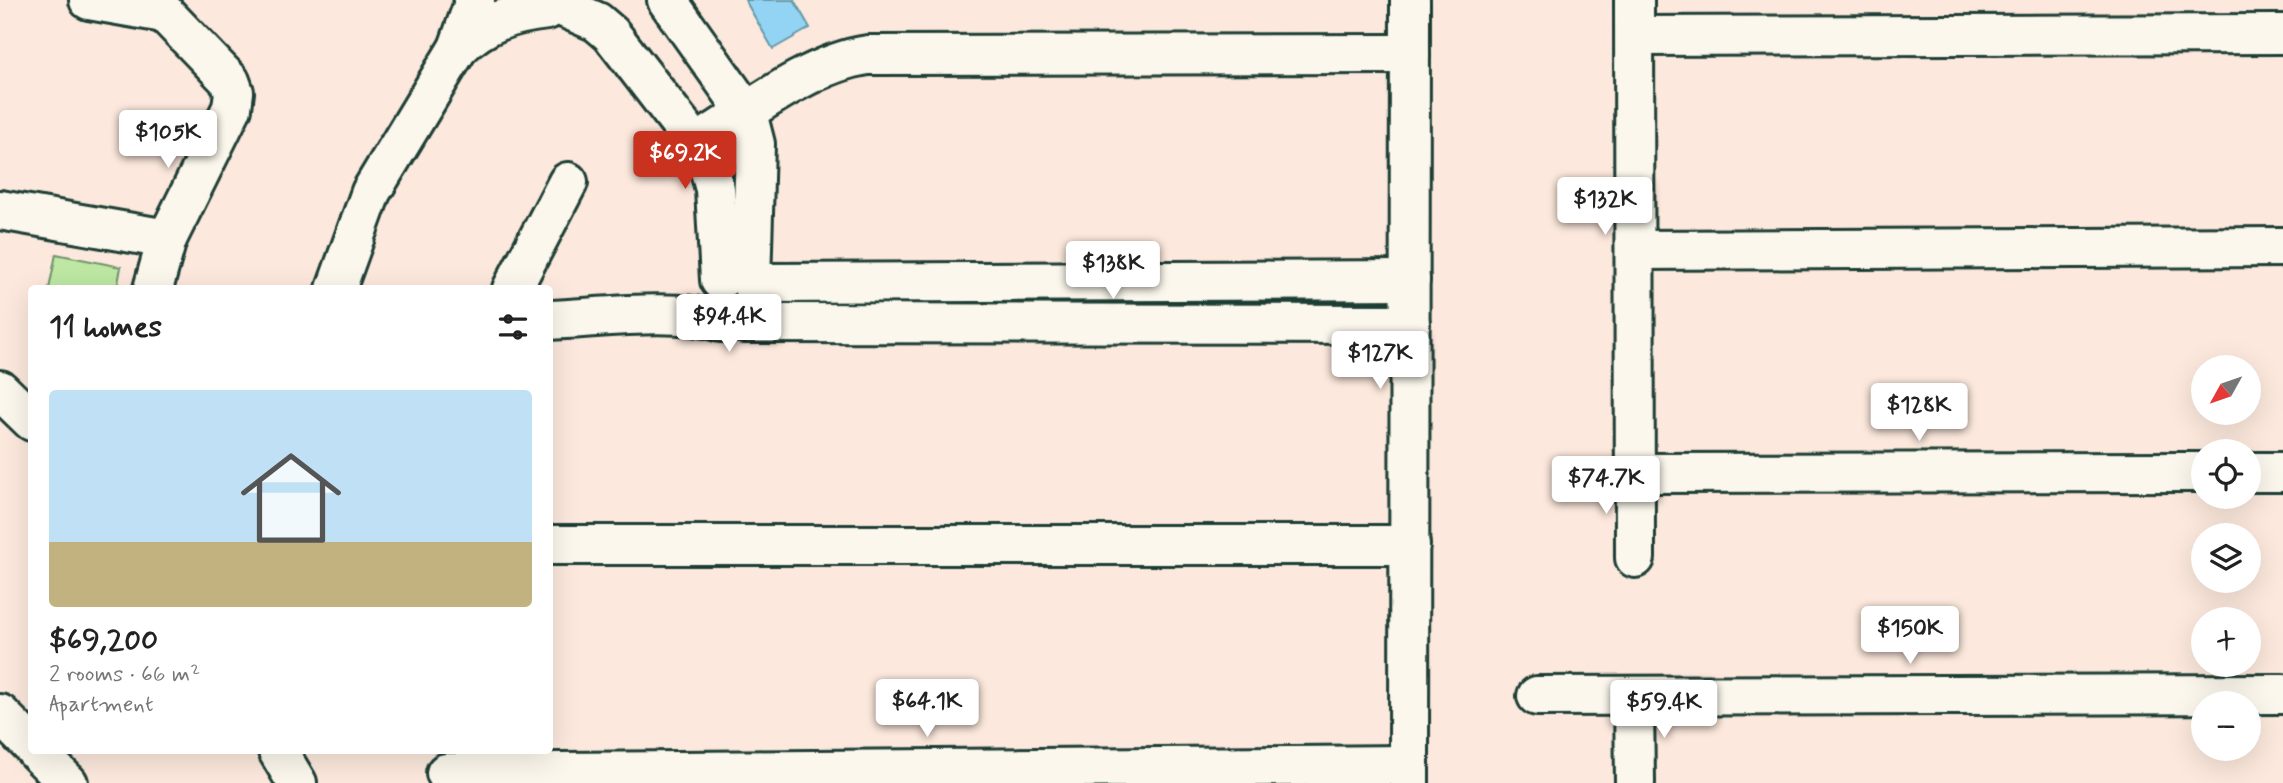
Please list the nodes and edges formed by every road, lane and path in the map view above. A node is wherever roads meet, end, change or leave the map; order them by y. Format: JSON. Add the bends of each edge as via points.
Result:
{"nodes":[{"id":1,"x":89,"y":0,"type":"edge"},
{"id":2,"x":475,"y":0,"type":"edge"},
{"id":3,"x":667,"y":0,"type":"edge"},
{"id":4,"x":1410,"y":0,"type":"edge"},
{"id":5,"x":556,"y":5,"type":"edge"},
{"id":6,"x":158,"y":6,"type":"edge"},
{"id":7,"x":1634,"y":18,"type":"edge"},
{"id":8,"x":2283,"y":34,"type":"edge"},
{"id":9,"x":458,"y":48,"type":"junction"},
{"id":10,"x":1410,"y":54,"type":"junction"},
{"id":11,"x":747,"y":113,"type":"junction"},
{"id":12,"x":705,"y":158,"type":"junction"},
{"id":13,"x":755,"y":171,"type":"junction"},
{"id":14,"x":568,"y":182,"type":"dead end"},
{"id":15,"x":0,"y":210,"type":"edge"},
{"id":16,"x":167,"y":239,"type":"junction"},
{"id":17,"x":2283,"y":247,"type":"edge"},
{"id":18,"x":1635,"y":250,"type":"junction"},
{"id":19,"x":1410,"y":280,"type":"junction"},
{"id":20,"x":1083,"y":282,"type":"junction"},
{"id":21,"x":735,"y":284,"type":"junction"},
{"id":22,"x":154,"y":285,"type":"edge"},
{"id":23,"x":337,"y":285,"type":"edge"},
{"id":24,"x":514,"y":285,"type":"edge"},
{"id":25,"x":679,"y":315,"type":"junction"},
{"id":26,"x":553,"y":320,"type":"edge"},
{"id":27,"x":733,"y":323,"type":"junction"},
{"id":28,"x":1084,"y":323,"type":"junction"},
{"id":29,"x":1410,"y":324,"type":"junction"},
{"id":30,"x":0,"y":390,"type":"edge"},
{"id":31,"x":28,"y":417,"type":"edge"},
{"id":32,"x":2191,"y":472,"type":"edge"},
{"id":33,"x":2261,"y":472,"type":"edge"},
{"id":34,"x":2283,"y":472,"type":"edge"},
{"id":35,"x":1635,"y":473,"type":"junction"},
{"id":36,"x":553,"y":545,"type":"edge"},
{"id":37,"x":1410,"y":545,"type":"junction"},
{"id":38,"x":1636,"y":558,"type":"dead end"},
{"id":39,"x":2283,"y":694,"type":"edge"},
{"id":40,"x":1537,"y":696,"type":"dead end"},
{"id":41,"x":1634,"y":698,"type":"junction"},
{"id":42,"x":0,"y":714,"type":"edge"},
{"id":43,"x":28,"y":742,"type":"edge"},
{"id":44,"x":39,"y":754,"type":"edge"},
{"id":45,"x":278,"y":754,"type":"edge"},
{"id":46,"x":280,"y":754,"type":"edge"},
{"id":47,"x":445,"y":769,"type":"edge"},
{"id":48,"x":1409,"y":774,"type":"edge"},
{"id":49,"x":68,"y":783,"type":"edge"},
{"id":50,"x":280,"y":783,"type":"edge"},
{"id":51,"x":298,"y":783,"type":"edge"},
{"id":52,"x":1635,"y":783,"type":"edge"}],
"edges":[{"from":1,"to":6,"type":"street"},
{"from":2,"to":9,"type":"street"},
{"from":3,"to":11,"type":"street"},
{"from":4,"to":10,"type":"street"},
{"from":5,"to":9,"type":"street","via":[[497,20]]},
{"from":5,"to":12,"type":"street","via":[[597,22],[611,34]]},
{"from":6,"to":16,"type":"street","via":[[221,70],[234,92],[232,108]]},
{"from":7,"to":8,"type":"street"},
{"from":7,"to":18,"type":"street"},
{"from":9,"to":23,"type":"street","via":[[371,192]]},
{"from":10,"to":11,"type":"street","via":[[868,55],[845,58],[820,69]]},
{"from":10,"to":19,"type":"street"},
{"from":11,"to":12,"type":"street"},
{"from":11,"to":13,"type":"street","via":[[755,144]]},
{"from":12,"to":13,"type":"street"},
{"from":12,"to":21,"type":"street"},
{"from":13,"to":21,"type":"street"},
{"from":14,"to":24,"type":"street"},
{"from":15,"to":16,"type":"street"},
{"from":16,"to":22,"type":"street"},
{"from":17,"to":18,"type":"street"},
{"from":18,"to":35,"type":"street"},
{"from":19,"to":20,"type":"street"},
{"from":19,"to":29,"type":"street"},
{"from":20,"to":21,"type":"street"},
{"from":20,"to":28,"type":"street"},
{"from":21,"to":25,"type":"street"},
{"from":21,"to":27,"type":"street","via":[[758,305]]},
{"from":25,"to":26,"type":"street"},
{"from":25,"to":27,"type":"street"},
{"from":27,"to":28,"type":"street"},
{"from":28,"to":29,"type":"street"},
{"from":29,"to":37,"type":"street"},
{"from":30,"to":31,"type":"street"},
{"from":32,"to":35,"type":"street"},
{"from":33,"to":34,"type":"street"},
{"from":35,"to":38,"type":"street"},
{"from":36,"to":37,"type":"street"},
{"from":37,"to":48,"type":"street"},
{"from":39,"to":41,"type":"street"},
{"from":40,"to":41,"type":"street"},
{"from":41,"to":52,"type":"street"},
{"from":42,"to":43,"type":"street"},
{"from":44,"to":49,"type":"street"},
{"from":45,"to":50,"type":"street"},
{"from":46,"to":51,"type":"street"},
{"from":47,"to":48,"type":"street"}]}
